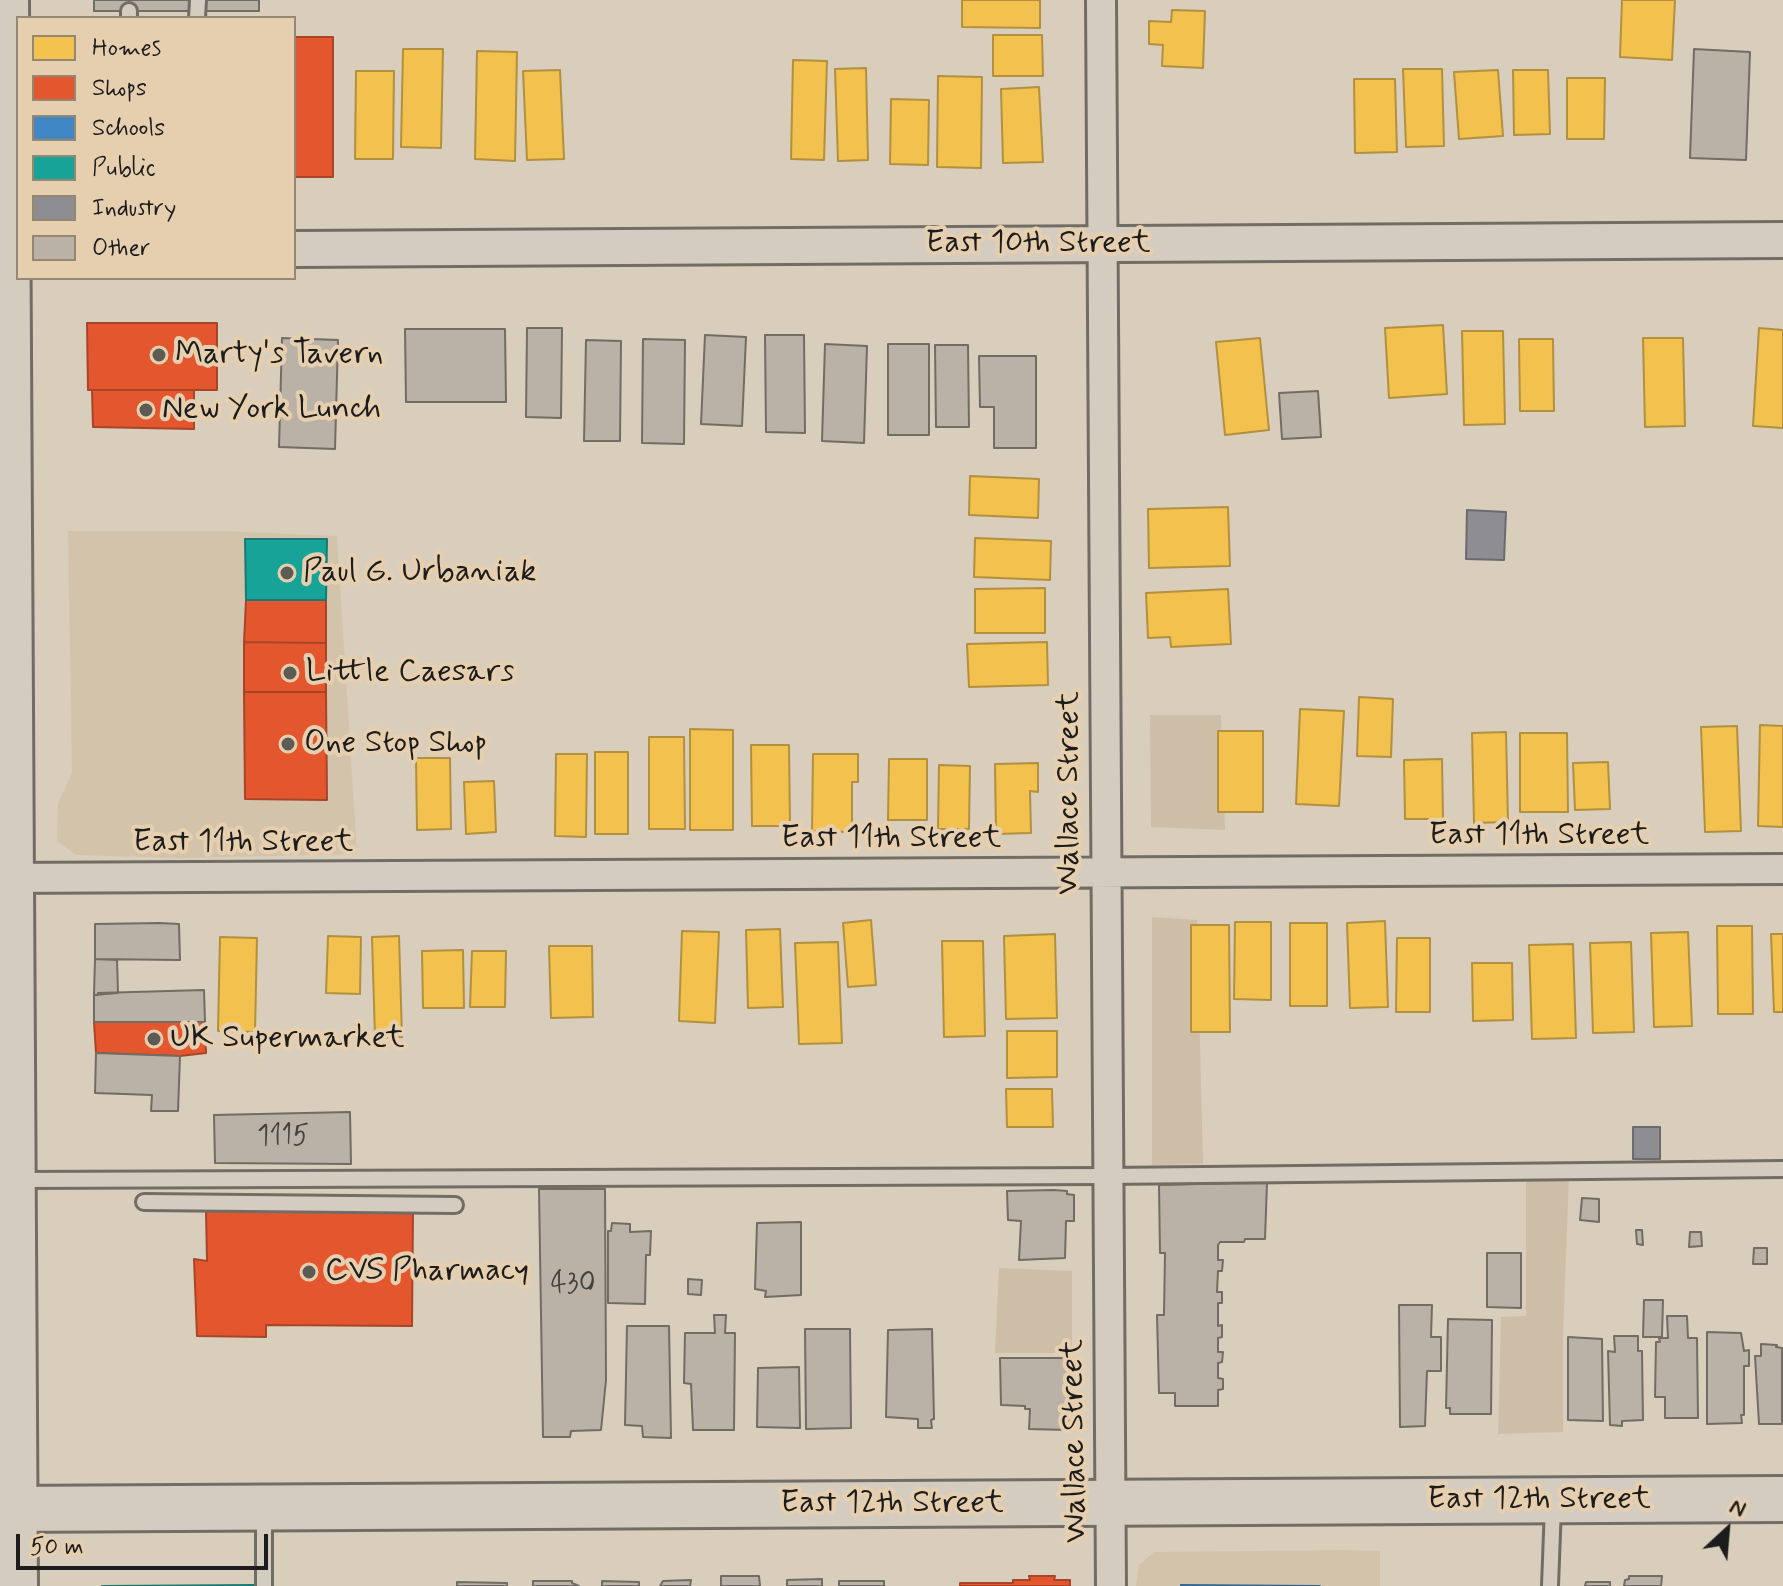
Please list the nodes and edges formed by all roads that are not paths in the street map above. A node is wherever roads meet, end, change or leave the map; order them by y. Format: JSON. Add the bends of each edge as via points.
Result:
{"nodes":[{"id":1,"x":9,"y":0,"type":"edge"},
{"id":2,"x":1101,"y":0,"type":"edge"},
{"id":3,"x":1783,"y":240,"type":"edge"},
{"id":4,"x":1102,"y":243,"type":"junction"},
{"id":5,"x":296,"y":249,"type":"edge"},
{"id":6,"x":10,"y":251,"type":"edge"},
{"id":7,"x":1783,"y":869,"type":"edge"},
{"id":8,"x":1105,"y":872,"type":"junction"},
{"id":9,"x":7,"y":878,"type":"edge"},
{"id":10,"x":1783,"y":1169,"type":"edge"},
{"id":11,"x":1107,"y":1176,"type":"junction"},
{"id":12,"x":15,"y":1180,"type":"junction"},
{"id":13,"x":144,"y":1202,"type":"dead end"},
{"id":14,"x":455,"y":1205,"type":"dead end"},
{"id":15,"x":1783,"y":1499,"type":"edge"},
{"id":16,"x":1553,"y":1500,"type":"junction"},
{"id":17,"x":1110,"y":1503,"type":"junction"},
{"id":18,"x":264,"y":1507,"type":"junction"},
{"id":19,"x":9,"y":1509,"type":"edge"},
{"id":20,"x":18,"y":1586,"type":"edge"},
{"id":21,"x":264,"y":1586,"type":"edge"},
{"id":22,"x":1111,"y":1586,"type":"edge"},
{"id":23,"x":1550,"y":1586,"type":"edge"}],
"edges":[{"from":1,"to":6,"type":"main road"},
{"from":2,"to":4,"type":"street","name":"Wallace Street"},
{"from":3,"to":4,"type":"street","name":"East 10th Street"},
{"from":4,"to":5,"type":"street","name":"East 10th Street"},
{"from":4,"to":8,"type":"street","name":"Wallace Street"},
{"from":6,"to":9,"type":"main road"},
{"from":7,"to":8,"type":"street","name":"East 11th Street"},
{"from":8,"to":9,"type":"street","name":"East 11th Street"},
{"from":8,"to":11,"type":"street","name":"Wallace Street"},
{"from":9,"to":12,"type":"main road"},
{"from":10,"to":11,"type":"lane"},
{"from":11,"to":12,"type":"lane"},
{"from":11,"to":17,"type":"street","name":"Wallace Street"},
{"from":12,"to":19,"type":"main road"},
{"from":13,"to":14,"type":"lane"},
{"from":15,"to":16,"type":"main road","name":"East 12th Street"},
{"from":16,"to":17,"type":"main road","name":"East 12th Street"},
{"from":16,"to":23,"type":"lane"},
{"from":17,"to":18,"type":"main road","name":"East 12th Street"},
{"from":17,"to":22,"type":"street","name":"Wallace Street"},
{"from":18,"to":19,"type":"main road","name":"East 12th Street"},
{"from":18,"to":21,"type":"lane"},
{"from":19,"to":20,"type":"main road"}]}
